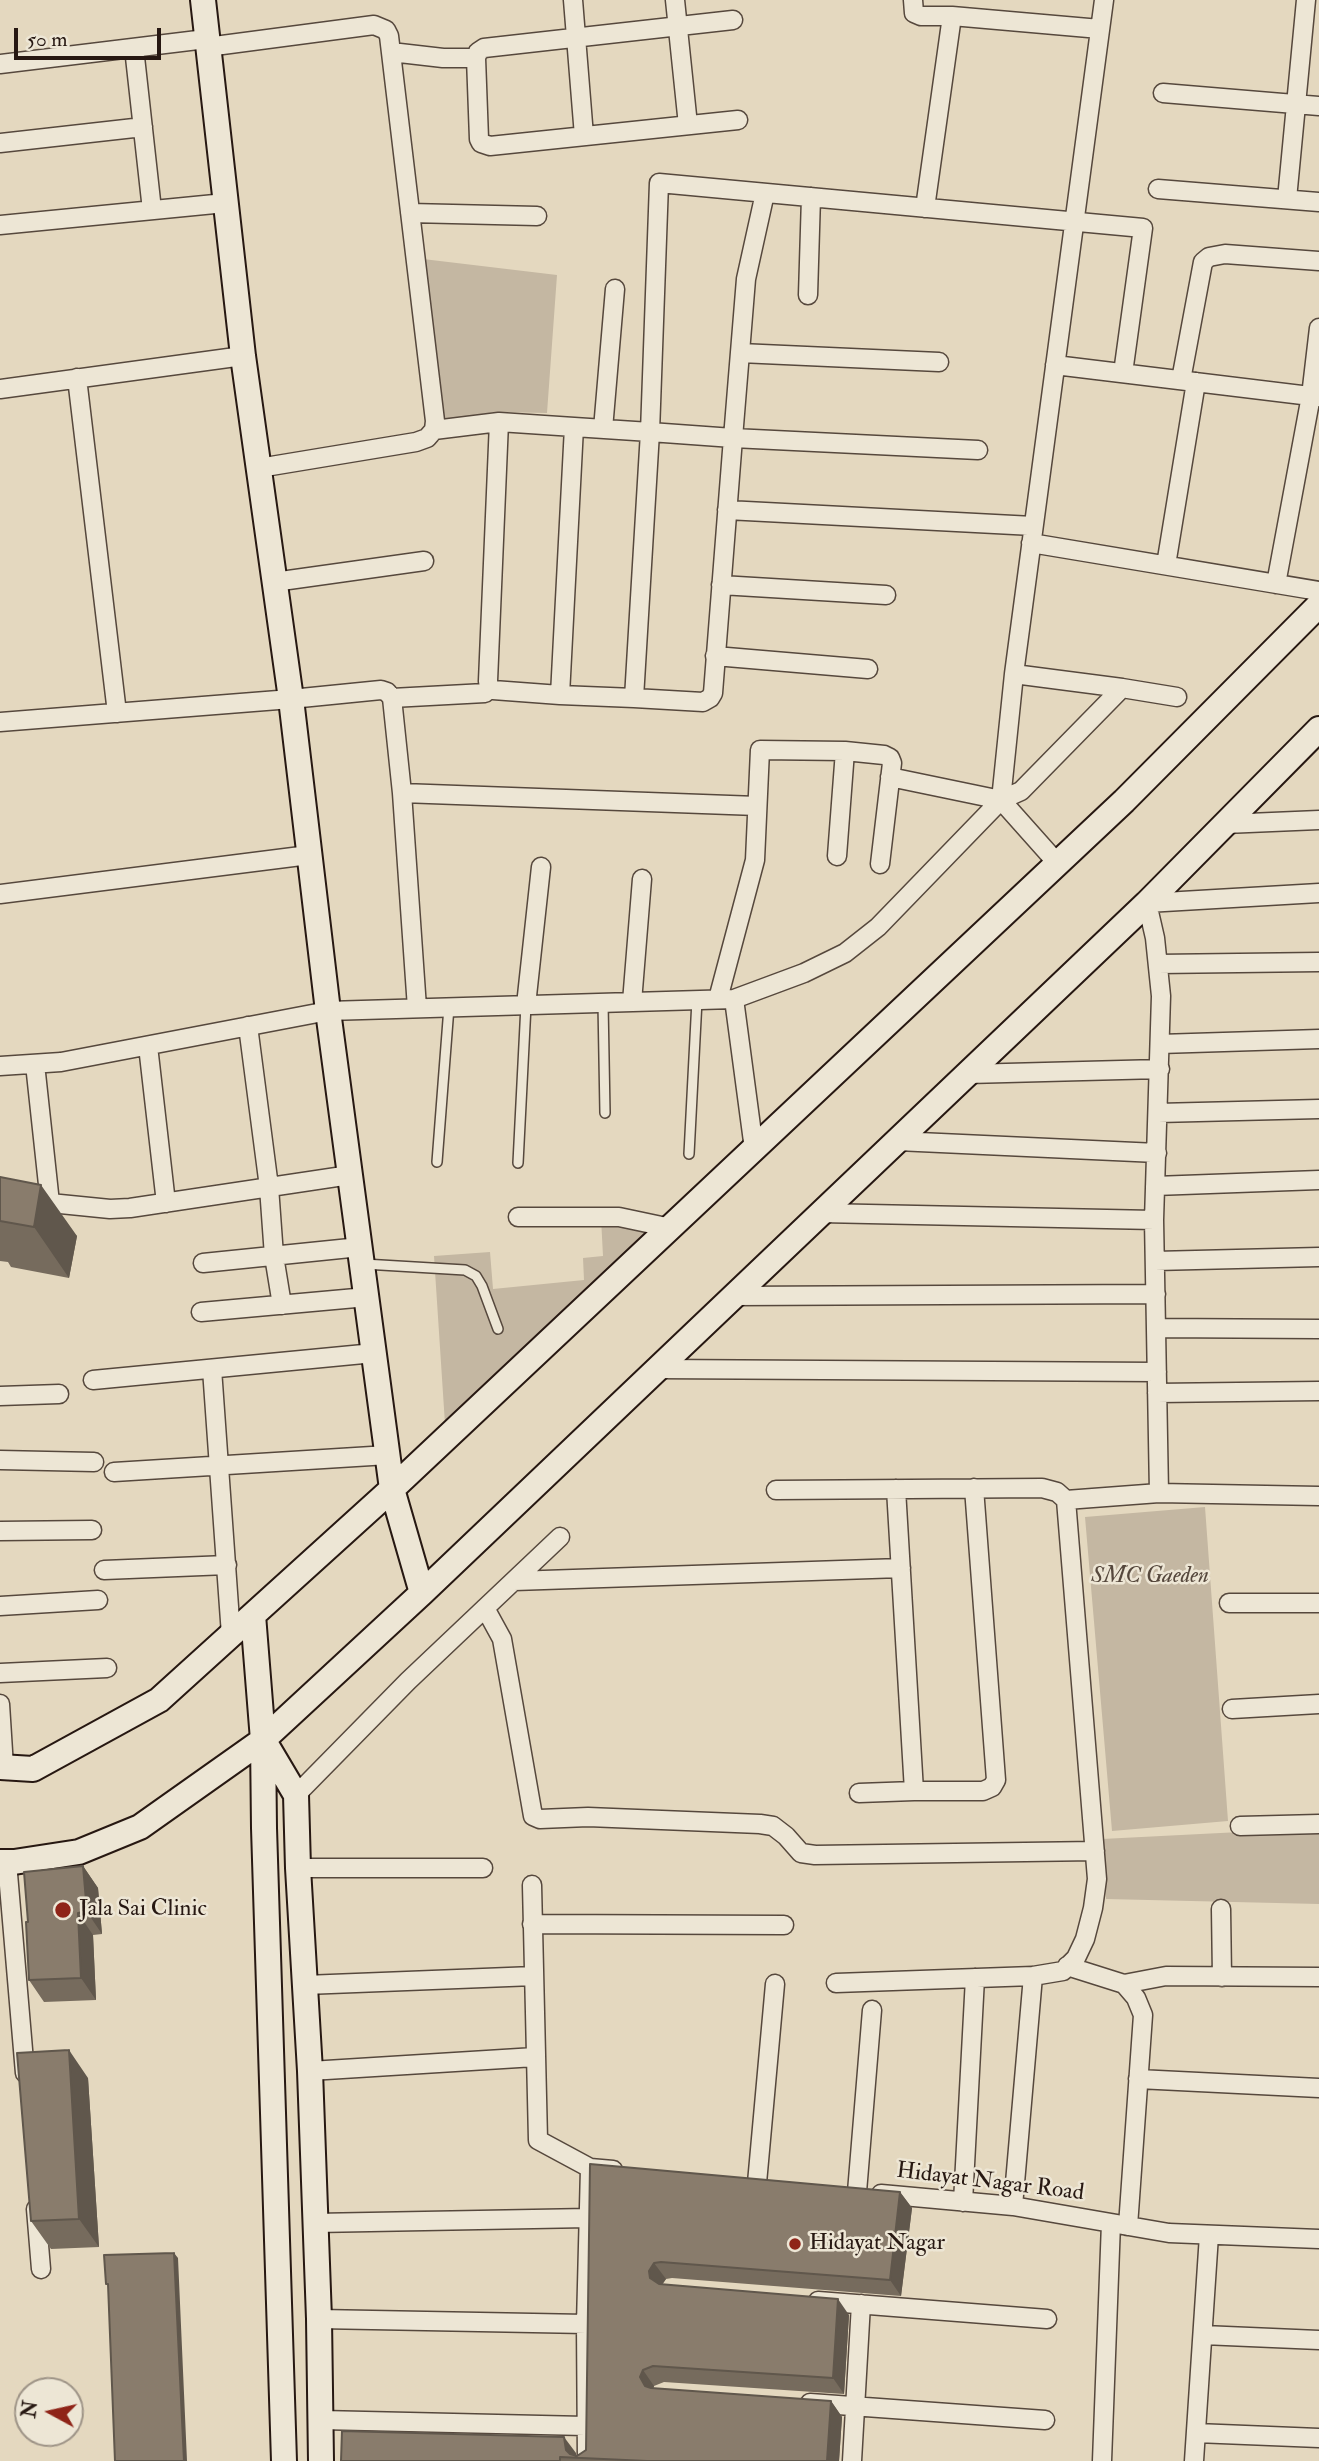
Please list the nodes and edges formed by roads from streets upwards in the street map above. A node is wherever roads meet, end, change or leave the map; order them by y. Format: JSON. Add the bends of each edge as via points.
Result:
{"nodes":[{"id":1,"x":203,"y":0,"type":"edge"},
{"id":2,"x":573,"y":0,"type":"edge"},
{"id":3,"x":675,"y":0,"type":"edge"},
{"id":4,"x":913,"y":0,"type":"edge"},
{"id":5,"x":1104,"y":0,"type":"edge"},
{"id":6,"x":1306,"y":0,"type":"edge"},
{"id":7,"x":952,"y":16,"type":"junction"},
{"id":8,"x":733,"y":20,"type":"dead end"},
{"id":9,"x":677,"y":27,"type":"junction"},
{"id":10,"x":1100,"y":29,"type":"junction"},
{"id":11,"x":577,"y":38,"type":"junction"},
{"id":12,"x":207,"y":43,"type":"junction"},
{"id":13,"x":134,"y":48,"type":"junction"},
{"id":14,"x":391,"y":52,"type":"junction"},
{"id":15,"x":476,"y":58,"type":"junction"},
{"id":16,"x":0,"y":64,"type":"edge"},
{"id":17,"x":1163,"y":93,"type":"dead end"},
{"id":18,"x":1296,"y":104,"type":"junction"},
{"id":19,"x":1319,"y":106,"type":"edge"},
{"id":20,"x":738,"y":120,"type":"dead end"},
{"id":21,"x":688,"y":125,"type":"junction"},
{"id":22,"x":143,"y":127,"type":"junction"},
{"id":23,"x":584,"y":136,"type":"junction"},
{"id":24,"x":0,"y":143,"type":"edge"},
{"id":25,"x":1158,"y":189,"type":"dead end"},
{"id":26,"x":765,"y":193,"type":"junction"},
{"id":27,"x":811,"y":197,"type":"junction"},
{"id":28,"x":1287,"y":199,"type":"junction"},
{"id":29,"x":1319,"y":202,"type":"edge"},
{"id":30,"x":225,"y":203,"type":"junction"},
{"id":31,"x":925,"y":208,"type":"junction"},
{"id":32,"x":152,"y":210,"type":"junction"},
{"id":33,"x":410,"y":213,"type":"junction"},
{"id":34,"x":537,"y":216,"type":"dead end"},
{"id":35,"x":1074,"y":222,"type":"junction"},
{"id":36,"x":0,"y":225,"type":"edge"},
{"id":37,"x":1319,"y":261,"type":"edge"},
{"id":38,"x":615,"y":289,"type":"dead end"},
{"id":39,"x":808,"y":295,"type":"dead end"},
{"id":40,"x":1319,"y":328,"type":"edge"},
{"id":41,"x":740,"y":353,"type":"junction"},
{"id":42,"x":243,"y":356,"type":"junction"},
{"id":43,"x":939,"y":362,"type":"dead end"},
{"id":44,"x":1055,"y":365,"type":"junction"},
{"id":45,"x":1123,"y":373,"type":"junction"},
{"id":46,"x":78,"y":378,"type":"junction"},
{"id":47,"x":1189,"y":381,"type":"junction"},
{"id":48,"x":0,"y":388,"type":"edge"},
{"id":49,"x":1315,"y":397,"type":"edge"},
{"id":50,"x":499,"y":422,"type":"junction"},
{"id":51,"x":574,"y":427,"type":"junction"},
{"id":52,"x":603,"y":429,"type":"junction"},
{"id":53,"x":433,"y":430,"type":"junction"},
{"id":54,"x":650,"y":432,"type":"junction"},
{"id":55,"x":733,"y":438,"type":"junction"},
{"id":56,"x":978,"y":450,"type":"dead end"},
{"id":57,"x":259,"y":468,"type":"junction"},
{"id":58,"x":727,"y":510,"type":"junction"},
{"id":59,"x":1032,"y":535,"type":"junction"},
{"id":60,"x":424,"y":561,"type":"dead end"},
{"id":61,"x":1166,"y":565,"type":"junction"},
{"id":62,"x":274,"y":582,"type":"junction"},
{"id":63,"x":1276,"y":584,"type":"junction"},
{"id":64,"x":721,"y":585,"type":"junction"},
{"id":65,"x":1319,"y":591,"type":"edge"},
{"id":66,"x":886,"y":595,"type":"dead end"},
{"id":67,"x":1319,"y":605,"type":"edge"},
{"id":68,"x":715,"y":656,"type":"junction"},
{"id":69,"x":868,"y":669,"type":"dead end"},
{"id":70,"x":1014,"y":674,"type":"junction"},
{"id":71,"x":1122,"y":688,"type":"junction"},
{"id":72,"x":485,"y":693,"type":"dead end"},
{"id":73,"x":560,"y":695,"type":"junction"},
{"id":74,"x":1177,"y":697,"type":"dead end"},
{"id":75,"x":392,"y":698,"type":"junction"},
{"id":76,"x":634,"y":698,"type":"junction"},
{"id":77,"x":291,"y":699,"type":"junction"},
{"id":78,"x":117,"y":713,"type":"junction"},
{"id":79,"x":0,"y":722,"type":"edge"},
{"id":80,"x":1315,"y":736,"type":"edge"},
{"id":81,"x":845,"y":751,"type":"junction"},
{"id":82,"x":890,"y":776,"type":"junction"},
{"id":83,"x":402,"y":793,"type":"junction"},
{"id":84,"x":1000,"y":800,"type":"junction"},
{"id":85,"x":757,"y":806,"type":"junction"},
{"id":86,"x":1319,"y":820,"type":"edge"},
{"id":87,"x":1225,"y":824,"type":"junction"},
{"id":88,"x":309,"y":855,"type":"junction"},
{"id":89,"x":837,"y":856,"type":"dead end"},
{"id":90,"x":880,"y":864,"type":"dead end"},
{"id":91,"x":1058,"y":864,"type":"junction"},
{"id":92,"x":541,"y":867,"type":"dead end"},
{"id":93,"x":642,"y":879,"type":"dead end"},
{"id":94,"x":1319,"y":893,"type":"edge"},
{"id":95,"x":0,"y":894,"type":"edge"},
{"id":96,"x":1147,"y":903,"type":"junction"},
{"id":97,"x":1319,"y":962,"type":"edge"},
{"id":98,"x":1158,"y":964,"type":"junction"},
{"id":99,"x":726,"y":999,"type":"junction"},
{"id":100,"x":632,"y":1002,"type":"junction"},
{"id":101,"x":526,"y":1005,"type":"junction"},
{"id":102,"x":417,"y":1009,"type":"junction"},
{"id":103,"x":328,"y":1011,"type":"junction"},
{"id":104,"x":247,"y":1026,"type":"junction"},
{"id":105,"x":1319,"y":1039,"type":"edge"},
{"id":106,"x":1160,"y":1044,"type":"junction"},
{"id":107,"x":148,"y":1046,"type":"junction"},
{"id":108,"x":35,"y":1064,"type":"junction"},
{"id":109,"x":0,"y":1066,"type":"edge"},
{"id":110,"x":1160,"y":1069,"type":"junction"},
{"id":111,"x":968,"y":1074,"type":"junction"},
{"id":112,"x":1319,"y":1109,"type":"edge"},
{"id":113,"x":1158,"y":1113,"type":"junction"},
{"id":114,"x":897,"y":1141,"type":"junction"},
{"id":115,"x":754,"y":1149,"type":"junction"},
{"id":116,"x":1157,"y":1153,"type":"junction"},
{"id":117,"x":350,"y":1175,"type":"junction"},
{"id":118,"x":1319,"y":1180,"type":"edge"},
{"id":119,"x":1156,"y":1186,"type":"junction"},
{"id":120,"x":269,"y":1187,"type":"junction"},
{"id":121,"x":0,"y":1198,"type":"edge"},
{"id":122,"x":50,"y":1203,"type":"junction"},
{"id":123,"x":166,"y":1203,"type":"junction"},
{"id":124,"x":821,"y":1213,"type":"junction"},
{"id":125,"x":518,"y":1217,"type":"dead end"},
{"id":126,"x":1154,"y":1220,"type":"junction"},
{"id":127,"x":671,"y":1228,"type":"junction"},
{"id":128,"x":361,"y":1255,"type":"junction"},
{"id":129,"x":274,"y":1256,"type":"junction"},
{"id":130,"x":1319,"y":1257,"type":"edge"},
{"id":131,"x":1155,"y":1261,"type":"junction"},
{"id":132,"x":203,"y":1263,"type":"dead end"},
{"id":133,"x":1156,"y":1294,"type":"junction"},
{"id":134,"x":734,"y":1296,"type":"junction"},
{"id":135,"x":367,"y":1297,"type":"junction"},
{"id":136,"x":282,"y":1305,"type":"junction"},
{"id":137,"x":201,"y":1312,"type":"dead end"},
{"id":138,"x":1156,"y":1328,"type":"junction"},
{"id":139,"x":1319,"y":1329,"type":"edge"},
{"id":140,"x":374,"y":1353,"type":"junction"},
{"id":141,"x":212,"y":1369,"type":"junction"},
{"id":142,"x":657,"y":1369,"type":"junction"},
{"id":143,"x":1157,"y":1372,"type":"junction"},
{"id":144,"x":93,"y":1380,"type":"dead end"},
{"id":145,"x":1319,"y":1391,"type":"edge"},
{"id":146,"x":1157,"y":1393,"type":"junction"},
{"id":147,"x":59,"y":1394,"type":"dead end"},
{"id":148,"x":0,"y":1396,"type":"edge"},
{"id":149,"x":388,"y":1455,"type":"junction"},
{"id":150,"x":0,"y":1460,"type":"edge"},
{"id":151,"x":94,"y":1462,"type":"dead end"},
{"id":152,"x":220,"y":1465,"type":"junction"},
{"id":153,"x":114,"y":1472,"type":"dead end"},
{"id":154,"x":974,"y":1488,"type":"junction"},
{"id":155,"x":392,"y":1489,"type":"junction"},
{"id":156,"x":896,"y":1489,"type":"junction"},
{"id":157,"x":776,"y":1490,"type":"dead end"},
{"id":158,"x":1159,"y":1493,"type":"junction"},
{"id":159,"x":1319,"y":1496,"type":"edge"},
{"id":160,"x":1066,"y":1500,"type":"junction"},
{"id":161,"x":92,"y":1530,"type":"dead end"},
{"id":162,"x":0,"y":1531,"type":"edge"},
{"id":163,"x":560,"y":1537,"type":"dead end"},
{"id":164,"x":227,"y":1565,"type":"junction"},
{"id":165,"x":901,"y":1568,"type":"junction"},
{"id":166,"x":104,"y":1570,"type":"dead end"},
{"id":167,"x":514,"y":1581,"type":"junction"},
{"id":168,"x":422,"y":1593,"type":"junction"},
{"id":169,"x":98,"y":1600,"type":"dead end"},
{"id":170,"x":1319,"y":1602,"type":"edge"},
{"id":171,"x":1229,"y":1603,"type":"dead end"},
{"id":172,"x":0,"y":1606,"type":"edge"},
{"id":173,"x":485,"y":1608,"type":"junction"},
{"id":174,"x":253,"y":1615,"type":"junction"},
{"id":175,"x":231,"y":1635,"type":"junction"},
{"id":176,"x":107,"y":1668,"type":"dead end"},
{"id":177,"x":0,"y":1673,"type":"edge"},
{"id":178,"x":0,"y":1704,"type":"edge"},
{"id":179,"x":1319,"y":1704,"type":"edge"},
{"id":180,"x":1232,"y":1709,"type":"dead end"},
{"id":181,"x":263,"y":1740,"type":"junction"},
{"id":182,"x":2,"y":1767,"type":"edge"},
{"id":183,"x":914,"y":1790,"type":"junction"},
{"id":184,"x":859,"y":1794,"type":"dead end"},
{"id":185,"x":296,"y":1795,"type":"junction"},
{"id":186,"x":1319,"y":1824,"type":"edge"},
{"id":187,"x":1240,"y":1826,"type":"dead end"},
{"id":188,"x":1095,"y":1851,"type":"junction"},
{"id":189,"x":4,"y":1862,"type":"edge"},
{"id":190,"x":298,"y":1868,"type":"junction"},
{"id":191,"x":482,"y":1868,"type":"dead end"},
{"id":192,"x":532,"y":1885,"type":"dead end"},
{"id":193,"x":1221,"y":1909,"type":"dead end"},
{"id":194,"x":533,"y":1924,"type":"junction"},
{"id":195,"x":784,"y":1925,"type":"dead end"},
{"id":196,"x":1068,"y":1966,"type":"junction"},
{"id":197,"x":534,"y":1976,"type":"junction"},
{"id":198,"x":1033,"y":1976,"type":"junction"},
{"id":199,"x":1222,"y":1977,"type":"junction"},
{"id":200,"x":975,"y":1978,"type":"junction"},
{"id":201,"x":1319,"y":1978,"type":"edge"},
{"id":202,"x":836,"y":1983,"type":"dead end"},
{"id":203,"x":775,"y":1984,"type":"dead end"},
{"id":204,"x":1124,"y":1984,"type":"junction"},
{"id":205,"x":305,"y":1985,"type":"junction"},
{"id":206,"x":872,"y":2010,"type":"dead end"},
{"id":207,"x":535,"y":2057,"type":"junction"},
{"id":208,"x":310,"y":2071,"type":"junction"},
{"id":209,"x":1138,"y":2079,"type":"junction"},
{"id":210,"x":1319,"y":2088,"type":"edge"},
{"id":211,"x":26,"y":2092,"type":"edge"},
{"id":212,"x":590,"y":2168,"type":"junction"},
{"id":213,"x":628,"y":2172,"type":"edge"},
{"id":214,"x":757,"y":2183,"type":"edge"},
{"id":215,"x":34,"y":2187,"type":"edge"},
{"id":216,"x":963,"y":2202,"type":"junction"},
{"id":217,"x":1013,"y":2206,"type":"junction"},
{"id":218,"x":588,"y":2218,"type":"junction"},
{"id":219,"x":315,"y":2223,"type":"junction"},
{"id":220,"x":1120,"y":2225,"type":"junction"},
{"id":221,"x":1209,"y":2235,"type":"junction"},
{"id":222,"x":1319,"y":2239,"type":"edge"},
{"id":223,"x":41,"y":2269,"type":"dead end"},
{"id":224,"x":807,"y":2300,"type":"edge"},
{"id":225,"x":861,"y":2304,"type":"junction"},
{"id":226,"x":319,"y":2319,"type":"junction"},
{"id":227,"x":1047,"y":2319,"type":"dead end"},
{"id":228,"x":586,"y":2324,"type":"junction"},
{"id":229,"x":1203,"y":2335,"type":"junction"},
{"id":230,"x":1319,"y":2340,"type":"edge"},
{"id":231,"x":787,"y":2402,"type":"edge"},
{"id":232,"x":855,"y":2406,"type":"junction"},
{"id":233,"x":321,"y":2420,"type":"junction"},
{"id":234,"x":1045,"y":2420,"type":"dead end"},
{"id":235,"x":585,"y":2426,"type":"junction"},
{"id":236,"x":1196,"y":2434,"type":"junction"},
{"id":237,"x":1319,"y":2438,"type":"edge"},
{"id":238,"x":284,"y":2461,"type":"edge"},
{"id":239,"x":321,"y":2461,"type":"edge"},
{"id":240,"x":587,"y":2461,"type":"edge"},
{"id":241,"x":852,"y":2461,"type":"edge"},
{"id":242,"x":1102,"y":2461,"type":"edge"},
{"id":243,"x":1194,"y":2461,"type":"edge"}],
"edges":[{"from":1,"to":12,"type":"street"},
{"from":2,"to":11,"type":"street"},
{"from":3,"to":9,"type":"street"},
{"from":4,"to":7,"type":"street","via":[[914,13],[921,16]]},
{"from":5,"to":10,"type":"street"},
{"from":6,"to":18,"type":"street"},
{"from":7,"to":10,"type":"street"},
{"from":7,"to":31,"type":"street"},
{"from":8,"to":9,"type":"street"},
{"from":9,"to":11,"type":"street"},
{"from":9,"to":21,"type":"street"},
{"from":10,"to":35,"type":"street"},
{"from":11,"to":15,"type":"street","via":[[484,48]]},
{"from":11,"to":23,"type":"street"},
{"from":12,"to":13,"type":"street"},
{"from":12,"to":14,"type":"street","via":[[374,25],[386,30]]},
{"from":12,"to":30,"type":"street"},
{"from":13,"to":16,"type":"street"},
{"from":13,"to":22,"type":"street"},
{"from":14,"to":15,"type":"street"},
{"from":14,"to":33,"type":"street"},
{"from":15,"to":23,"type":"street","via":[[481,143],[490,146]]},
{"from":17,"to":18,"type":"street"},
{"from":18,"to":19,"type":"street"},
{"from":18,"to":28,"type":"street"},
{"from":20,"to":21,"type":"street"},
{"from":21,"to":23,"type":"street"},
{"from":22,"to":24,"type":"street"},
{"from":22,"to":32,"type":"street"},
{"from":25,"to":28,"type":"street"},
{"from":26,"to":27,"type":"street"},
{"from":26,"to":41,"type":"street","via":[[746,279]]},
{"from":26,"to":54,"type":"street","via":[[659,183]]},
{"from":27,"to":31,"type":"street"},
{"from":27,"to":39,"type":"street"},
{"from":28,"to":29,"type":"street"},
{"from":30,"to":32,"type":"street"},
{"from":30,"to":42,"type":"street"},
{"from":31,"to":35,"type":"street"},
{"from":32,"to":36,"type":"street"},
{"from":33,"to":34,"type":"street"},
{"from":33,"to":53,"type":"street"},
{"from":35,"to":44,"type":"street"},
{"from":35,"to":45,"type":"street","via":[[1143,228]]},
{"from":37,"to":47,"type":"street","via":[[1225,254],[1203,262]]},
{"from":38,"to":52,"type":"street"},
{"from":40,"to":49,"type":"street"},
{"from":41,"to":43,"type":"street"},
{"from":41,"to":55,"type":"street"},
{"from":42,"to":46,"type":"street"},
{"from":42,"to":57,"type":"street"},
{"from":44,"to":45,"type":"street"},
{"from":44,"to":59,"type":"street"},
{"from":45,"to":47,"type":"street"},
{"from":46,"to":48,"type":"street"},
{"from":46,"to":78,"type":"street"},
{"from":47,"to":49,"type":"street"},
{"from":47,"to":61,"type":"street"},
{"from":49,"to":63,"type":"street"},
{"from":50,"to":51,"type":"street"},
{"from":50,"to":53,"type":"street"},
{"from":50,"to":73,"type":"street","via":[[489,687]]},
{"from":51,"to":52,"type":"street"},
{"from":51,"to":73,"type":"street"},
{"from":52,"to":54,"type":"street"},
{"from":53,"to":57,"type":"street","via":[[416,442]]},
{"from":54,"to":55,"type":"street"},
{"from":54,"to":76,"type":"street"},
{"from":55,"to":56,"type":"street"},
{"from":55,"to":58,"type":"street"},
{"from":57,"to":62,"type":"street"},
{"from":58,"to":59,"type":"street"},
{"from":58,"to":64,"type":"street"},
{"from":59,"to":61,"type":"street"},
{"from":59,"to":70,"type":"street"},
{"from":60,"to":62,"type":"street"},
{"from":61,"to":63,"type":"street"},
{"from":62,"to":77,"type":"street"},
{"from":63,"to":65,"type":"street"},
{"from":64,"to":66,"type":"street"},
{"from":64,"to":68,"type":"street"},
{"from":67,"to":91,"type":"street"},
{"from":68,"to":69,"type":"street"},
{"from":68,"to":76,"type":"street","via":[[713,693],[703,702]]},
{"from":70,"to":71,"type":"street"},
{"from":70,"to":84,"type":"street"},
{"from":71,"to":74,"type":"street"},
{"from":71,"to":84,"type":"street","via":[[1021,791]]},
{"from":72,"to":75,"type":"street"},
{"from":73,"to":76,"type":"street"},
{"from":75,"to":77,"type":"street","via":[[381,690]]},
{"from":75,"to":83,"type":"street"},
{"from":77,"to":78,"type":"street"},
{"from":77,"to":88,"type":"street"},
{"from":78,"to":79,"type":"street"},
{"from":80,"to":87,"type":"street"},
{"from":81,"to":82,"type":"street","via":[[890,758]]},
{"from":81,"to":85,"type":"street","via":[[760,750]]},
{"from":81,"to":89,"type":"street"},
{"from":82,"to":84,"type":"street"},
{"from":82,"to":90,"type":"street"},
{"from":83,"to":85,"type":"street"},
{"from":83,"to":102,"type":"street"},
{"from":84,"to":91,"type":"street"},
{"from":84,"to":99,"type":"street","via":[[878,927],[845,953],[804,973]]},
{"from":85,"to":99,"type":"street","via":[[755,860]]},
{"from":86,"to":87,"type":"street"},
{"from":87,"to":96,"type":"street"},
{"from":88,"to":95,"type":"street"},
{"from":88,"to":103,"type":"street"},
{"from":91,"to":115,"type":"street"},
{"from":92,"to":101,"type":"street"},
{"from":93,"to":100,"type":"street"},
{"from":94,"to":96,"type":"street"},
{"from":96,"to":98,"type":"street"},
{"from":96,"to":111,"type":"street"},
{"from":97,"to":98,"type":"street"},
{"from":98,"to":106,"type":"street"},
{"from":99,"to":100,"type":"street"},
{"from":99,"to":115,"type":"street"},
{"from":100,"to":101,"type":"street"},
{"from":101,"to":102,"type":"street"},
{"from":102,"to":103,"type":"street"},
{"from":103,"to":104,"type":"street"},
{"from":103,"to":117,"type":"street"},
{"from":104,"to":107,"type":"street"},
{"from":104,"to":120,"type":"street"},
{"from":105,"to":106,"type":"street"},
{"from":106,"to":110,"type":"street"},
{"from":107,"to":108,"type":"street"},
{"from":107,"to":123,"type":"street"},
{"from":108,"to":109,"type":"street"},
{"from":108,"to":122,"type":"street"},
{"from":110,"to":111,"type":"street"},
{"from":110,"to":113,"type":"street"},
{"from":111,"to":114,"type":"street"},
{"from":112,"to":113,"type":"street"},
{"from":113,"to":116,"type":"street"},
{"from":114,"to":116,"type":"street"},
{"from":114,"to":124,"type":"street"},
{"from":115,"to":127,"type":"street"},
{"from":116,"to":119,"type":"street"},
{"from":117,"to":120,"type":"street"},
{"from":117,"to":128,"type":"street"},
{"from":118,"to":119,"type":"street"},
{"from":119,"to":126,"type":"street"},
{"from":120,"to":123,"type":"street"},
{"from":120,"to":129,"type":"street"},
{"from":121,"to":122,"type":"street"},
{"from":122,"to":123,"type":"street","via":[[110,1209]]},
{"from":124,"to":126,"type":"street"},
{"from":124,"to":134,"type":"street"},
{"from":125,"to":127,"type":"street","via":[[619,1217]]},
{"from":126,"to":131,"type":"street"},
{"from":127,"to":155,"type":"street"},
{"from":128,"to":129,"type":"street"},
{"from":128,"to":135,"type":"street"},
{"from":129,"to":132,"type":"street"},
{"from":129,"to":136,"type":"street"},
{"from":130,"to":131,"type":"street"},
{"from":131,"to":133,"type":"street"},
{"from":133,"to":134,"type":"street"},
{"from":133,"to":138,"type":"street"},
{"from":134,"to":142,"type":"street"},
{"from":135,"to":136,"type":"street"},
{"from":135,"to":140,"type":"street"},
{"from":136,"to":137,"type":"street"},
{"from":138,"to":139,"type":"street"},
{"from":138,"to":143,"type":"street"},
{"from":140,"to":141,"type":"street"},
{"from":140,"to":149,"type":"street"},
{"from":141,"to":144,"type":"street"},
{"from":141,"to":152,"type":"street"},
{"from":142,"to":143,"type":"street"},
{"from":142,"to":168,"type":"street"},
{"from":143,"to":146,"type":"street"},
{"from":145,"to":146,"type":"street"},
{"from":146,"to":158,"type":"street"},
{"from":147,"to":148,"type":"street"},
{"from":149,"to":152,"type":"street"},
{"from":149,"to":155,"type":"street"},
{"from":150,"to":151,"type":"street"},
{"from":152,"to":153,"type":"street"},
{"from":152,"to":164,"type":"street"},
{"from":154,"to":156,"type":"street"},
{"from":154,"to":160,"type":"street","via":[[1042,1488]]},
{"from":154,"to":183,"type":"street","via":[[996,1780],[982,1791]]},
{"from":155,"to":168,"type":"street"},
{"from":155,"to":174,"type":"street"},
{"from":156,"to":157,"type":"street"},
{"from":156,"to":165,"type":"street"},
{"from":158,"to":159,"type":"street"},
{"from":158,"to":160,"type":"street"},
{"from":160,"to":188,"type":"street"},
{"from":161,"to":162,"type":"street"},
{"from":163,"to":167,"type":"street"},
{"from":164,"to":166,"type":"street"},
{"from":164,"to":175,"type":"street"},
{"from":165,"to":167,"type":"street"},
{"from":165,"to":183,"type":"street"},
{"from":167,"to":173,"type":"street"},
{"from":168,"to":181,"type":"street"},
{"from":169,"to":172,"type":"street"},
{"from":170,"to":171,"type":"street"},
{"from":173,"to":185,"type":"street"},
{"from":173,"to":188,"type":"street","via":[[502,1639],[533,1816],[540,1819],[760,1824],[773,1826],[801,1853],[815,1855]]},
{"from":174,"to":175,"type":"street"},
{"from":174,"to":181,"type":"street"},
{"from":175,"to":182,"type":"street","via":[[159,1700],[33,1769]]},
{"from":176,"to":177,"type":"street"},
{"from":178,"to":182,"type":"street"},
{"from":179,"to":180,"type":"street"},
{"from":181,"to":185,"type":"street"},
{"from":181,"to":189,"type":"street","via":[[140,1827],[79,1852]]},
{"from":181,"to":238,"type":"street"},
{"from":183,"to":184,"type":"street"},
{"from":185,"to":190,"type":"street"},
{"from":186,"to":187,"type":"street"},
{"from":188,"to":196,"type":"street","via":[[1094,1908],[1085,1939]]},
{"from":189,"to":211,"type":"street"},
{"from":190,"to":191,"type":"street"},
{"from":190,"to":205,"type":"street"},
{"from":192,"to":194,"type":"street"},
{"from":193,"to":199,"type":"street"},
{"from":194,"to":195,"type":"street"},
{"from":194,"to":197,"type":"street"},
{"from":196,"to":198,"type":"street"},
{"from":196,"to":204,"type":"street"},
{"from":197,"to":205,"type":"street"},
{"from":197,"to":207,"type":"street"},
{"from":198,"to":200,"type":"street"},
{"from":198,"to":217,"type":"street"},
{"from":199,"to":201,"type":"street"},
{"from":199,"to":204,"type":"street","via":[[1166,1976]]},
{"from":200,"to":202,"type":"street"},
{"from":200,"to":216,"type":"street"},
{"from":203,"to":214,"type":"street"},
{"from":204,"to":209,"type":"street","via":[[1143,2014]]},
{"from":205,"to":208,"type":"street"},
{"from":206,"to":216,"type":"street","name":"Hidayat Nagar Road","via":[[851,2192]]},
{"from":207,"to":208,"type":"street"},
{"from":207,"to":212,"type":"street","via":[[538,2140]]},
{"from":208,"to":219,"type":"street"},
{"from":209,"to":210,"type":"street"},
{"from":209,"to":220,"type":"street"},
{"from":212,"to":213,"type":"street"},
{"from":212,"to":218,"type":"street"},
{"from":215,"to":223,"type":"street"},
{"from":216,"to":217,"type":"street","name":"Hidayat Nagar Road"},
{"from":217,"to":220,"type":"street","name":"Hidayat Nagar Road"},
{"from":218,"to":219,"type":"street"},
{"from":218,"to":228,"type":"street"},
{"from":219,"to":226,"type":"street"},
{"from":220,"to":221,"type":"street","name":"Hidayat Nagar Road"},
{"from":220,"to":242,"type":"street"},
{"from":221,"to":222,"type":"street","name":"Hidayat Nagar Road"},
{"from":221,"to":229,"type":"street"},
{"from":224,"to":225,"type":"street"},
{"from":225,"to":227,"type":"street"},
{"from":225,"to":232,"type":"street"},
{"from":226,"to":228,"type":"street"},
{"from":226,"to":233,"type":"street"},
{"from":228,"to":235,"type":"street"},
{"from":229,"to":230,"type":"street"},
{"from":229,"to":236,"type":"street"},
{"from":231,"to":232,"type":"street"},
{"from":232,"to":234,"type":"street"},
{"from":232,"to":241,"type":"street"},
{"from":233,"to":235,"type":"street"},
{"from":233,"to":239,"type":"street"},
{"from":235,"to":240,"type":"street"},
{"from":236,"to":237,"type":"street"},
{"from":236,"to":243,"type":"street"}]}
